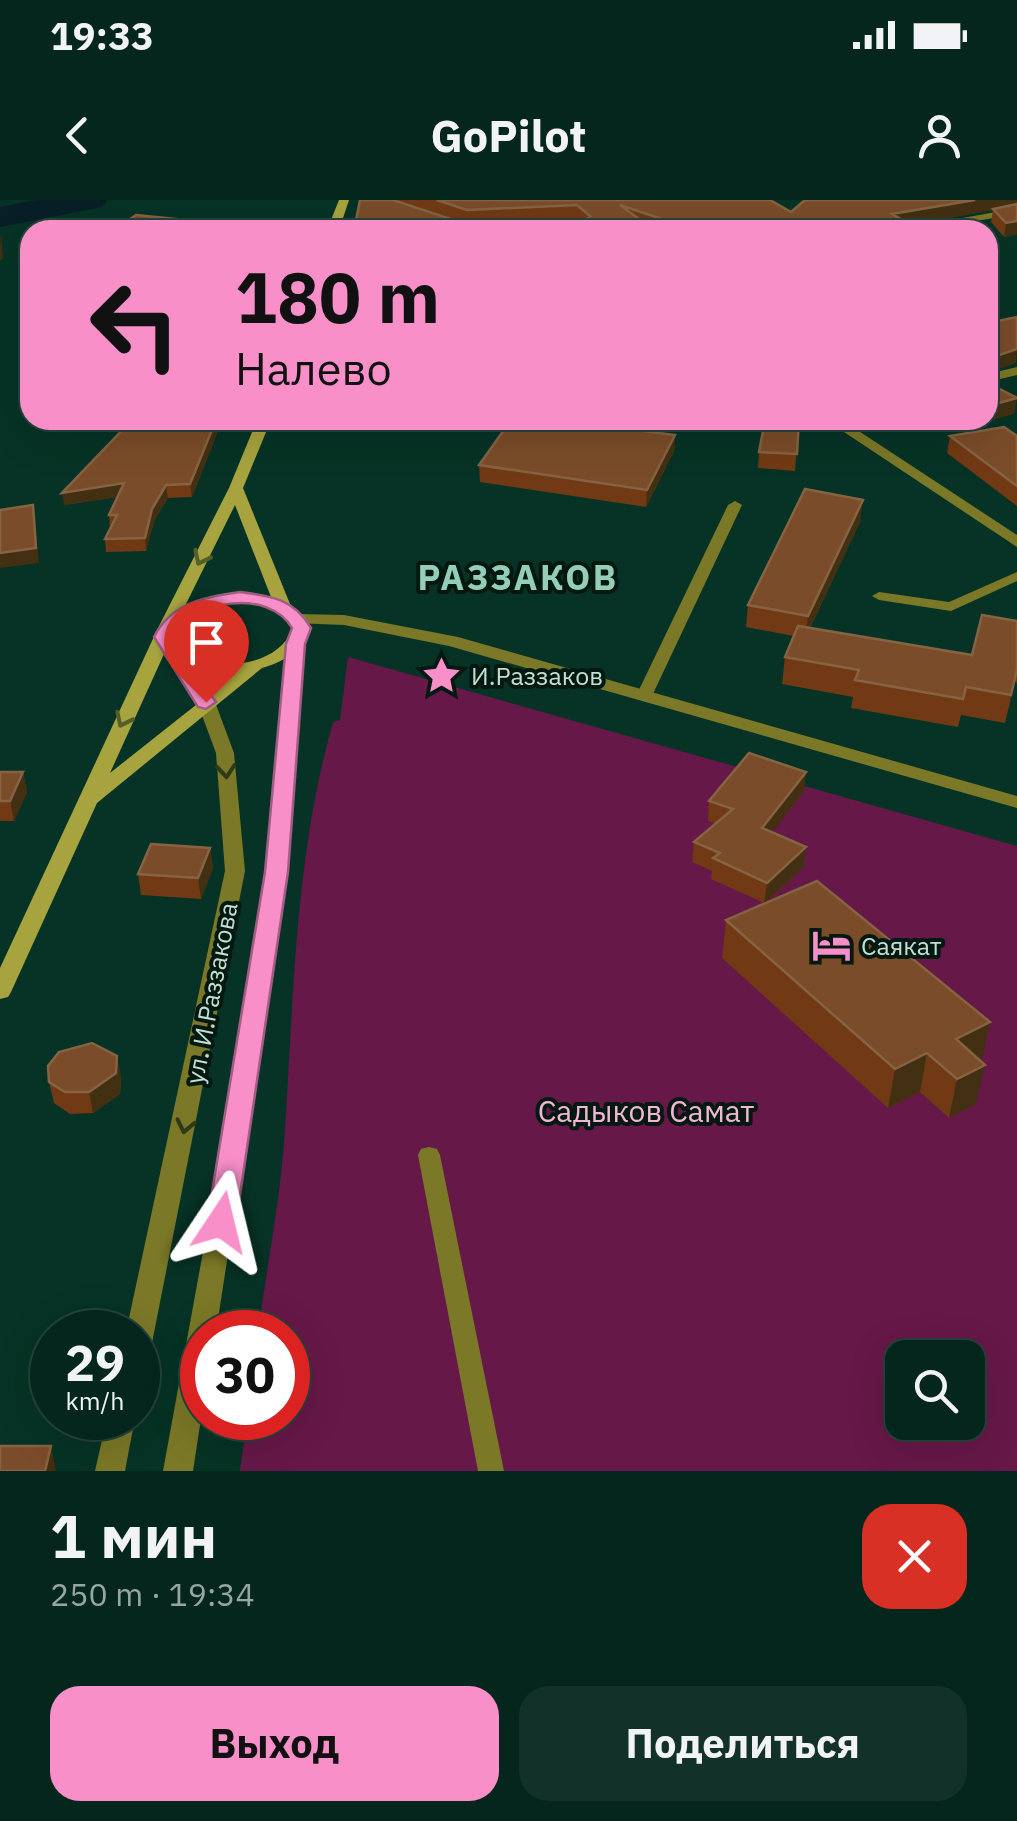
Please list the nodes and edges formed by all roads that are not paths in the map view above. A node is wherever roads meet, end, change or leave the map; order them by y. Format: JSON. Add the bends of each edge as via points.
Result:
{"nodes":[{"id":1,"x":344,"y":201,"type":"edge"},
{"id":2,"x":358,"y":203,"type":"edge"},
{"id":3,"x":1017,"y":210,"type":"edge"},
{"id":4,"x":960,"y":220,"type":"edge"},
{"id":5,"x":260,"y":430,"type":"edge"},
{"id":6,"x":848,"y":430,"type":"edge"},
{"id":7,"x":236,"y":488,"type":"junction"},
{"id":8,"x":735,"y":505,"type":"dead end"},
{"id":9,"x":1017,"y":542,"type":"edge"},
{"id":10,"x":1017,"y":576,"type":"edge"},
{"id":11,"x":879,"y":596,"type":"dead end"},
{"id":12,"x":283,"y":606,"type":"junction"},
{"id":13,"x":299,"y":620,"type":"junction"},
{"id":14,"x":167,"y":639,"type":"junction"},
{"id":15,"x":296,"y":644,"type":"junction"},
{"id":16,"x":259,"y":664,"type":"junction"},
{"id":17,"x":644,"y":696,"type":"junction"},
{"id":18,"x":206,"y":702,"type":"junction"},
{"id":19,"x":1017,"y":802,"type":"edge"},
{"id":20,"x":83,"y":804,"type":"junction"},
{"id":21,"x":0,"y":992,"type":"edge"},
{"id":22,"x":429,"y":1156,"type":"dead end"},
{"id":23,"x":145,"y":1310,"type":"edge"},
{"id":24,"x":116,"y":1440,"type":"edge"},
{"id":25,"x":110,"y":1471,"type":"edge"},
{"id":26,"x":178,"y":1471,"type":"edge"},
{"id":27,"x":491,"y":1471,"type":"edge"}],
"edges":[{"from":1,"to":2,"type":"street"},
{"from":3,"to":4,"type":"street"},
{"from":5,"to":7,"type":"main road"},
{"from":6,"to":9,"type":"street"},
{"from":7,"to":12,"type":"main road"},
{"from":7,"to":14,"type":"main road","one_way":true},
{"from":8,"to":17,"type":"lane"},
{"from":10,"to":11,"type":"lane","via":[[951,607]]},
{"from":12,"to":13,"type":"main road"},
{"from":12,"to":14,"type":"main road","via":[[240,598],[208,602],[182,612]]},
{"from":13,"to":15,"type":"main road"},
{"from":13,"to":17,"type":"street","via":[[344,620],[452,641]]},
{"from":14,"to":16,"type":"main road","via":[[208,668]]},
{"from":14,"to":18,"type":"street","name":"ул. И.Раззакова"},
{"from":14,"to":20,"type":"main road","one_way":true},
{"from":15,"to":16,"type":"main road"},
{"from":15,"to":26,"type":"street","name":"ул. И.Раззакова","via":[[276,872]]},
{"from":16,"to":18,"type":"main road"},
{"from":17,"to":19,"type":"street"},
{"from":18,"to":20,"type":"main road"},
{"from":18,"to":23,"type":"street","name":"ул. И.Раззакова","one_way":true,"via":[[224,754],[235,871]]},
{"from":20,"to":21,"type":"main road"},
{"from":22,"to":27,"type":"lane"},
{"from":24,"to":25,"type":"street"}]}
